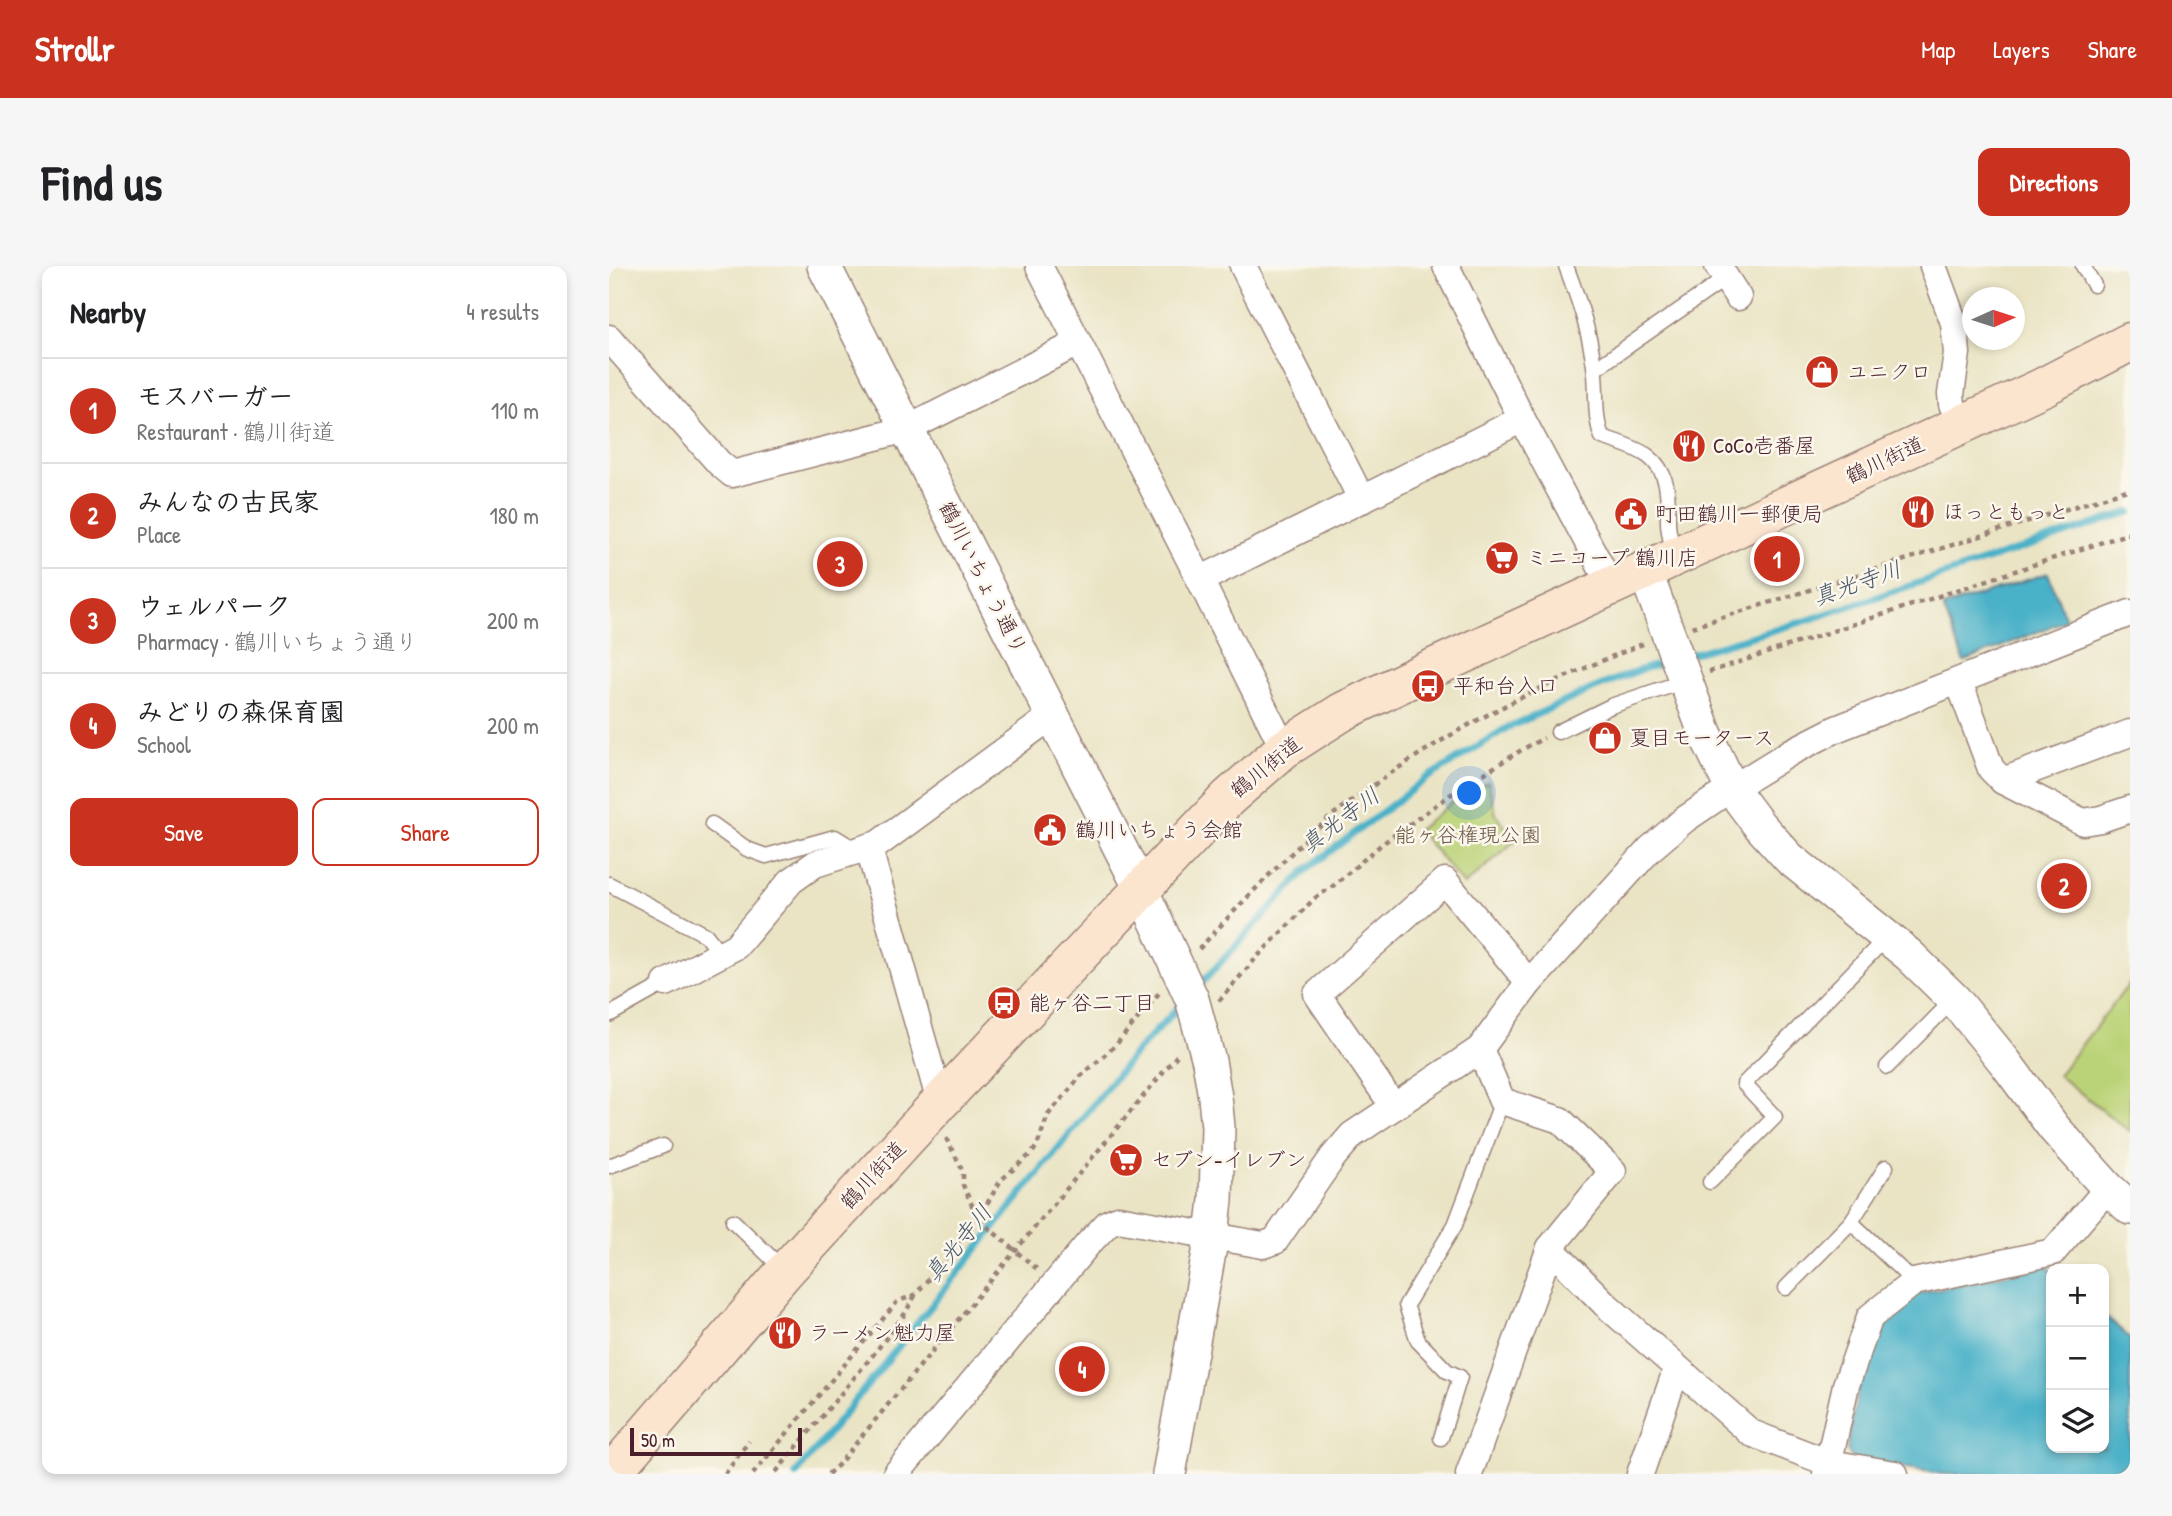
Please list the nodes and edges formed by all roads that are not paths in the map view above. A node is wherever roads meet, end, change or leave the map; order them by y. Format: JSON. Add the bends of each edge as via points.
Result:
{"nodes":[{"id":1,"x":824,"y":266,"type":"edge"},
{"id":2,"x":1038,"y":266,"type":"edge"},
{"id":3,"x":1243,"y":266,"type":"edge"},
{"id":4,"x":1446,"y":266,"type":"edge"},
{"id":5,"x":1566,"y":266,"type":"edge"},
{"id":6,"x":1933,"y":266,"type":"edge"},
{"id":7,"x":2083,"y":266,"type":"edge"},
{"id":8,"x":1728,"y":280,"type":"edge"},
{"id":9,"x":2094,"y":285,"type":"dead end"},
{"id":10,"x":609,"y":338,"type":"edge"},
{"id":11,"x":2130,"y":342,"type":"edge"},
{"id":12,"x":1077,"y":343,"type":"junction"},
{"id":13,"x":1595,"y":369,"type":"junction"},
{"id":14,"x":1523,"y":419,"type":"junction"},
{"id":15,"x":1961,"y":425,"type":"junction"},
{"id":16,"x":907,"y":429,"type":"junction"},
{"id":17,"x":1362,"y":500,"type":"junction"},
{"id":18,"x":1660,"y":564,"type":"junction"},
{"id":19,"x":1200,"y":580,"type":"junction"},
{"id":20,"x":1611,"y":586,"type":"junction"},
{"id":21,"x":2130,"y":613,"type":"edge"},
{"id":22,"x":1693,"y":675,"type":"junction"},
{"id":23,"x":1959,"y":682,"type":"junction"},
{"id":24,"x":1053,"y":715,"type":"junction"},
{"id":25,"x":1558,"y":732,"type":"road end"},
{"id":26,"x":2130,"y":733,"type":"edge"},
{"id":27,"x":1284,"y":749,"type":"junction"},
{"id":28,"x":2003,"y":781,"type":"junction"},
{"id":29,"x":1732,"y":789,"type":"junction"},
{"id":30,"x":2130,"y":809,"type":"edge"},
{"id":31,"x":712,"y":824,"type":"dead end"},
{"id":32,"x":864,"y":850,"type":"junction"},
{"id":33,"x":609,"y":884,"type":"edge"},
{"id":34,"x":1142,"y":890,"type":"junction"},
{"id":35,"x":1887,"y":937,"type":"junction"},
{"id":36,"x":720,"y":953,"type":"junction"},
{"id":37,"x":1529,"y":983,"type":"junction"},
{"id":38,"x":666,"y":984,"type":"joint"},
{"id":39,"x":1954,"y":999,"type":"junction"},
{"id":40,"x":609,"y":1015,"type":"edge"},
{"id":41,"x":1480,"y":1049,"type":"junction"},
{"id":42,"x":1887,"y":1067,"type":"dead end"},
{"id":43,"x":1502,"y":1101,"type":"junction"},
{"id":44,"x":940,"y":1102,"type":"junction"},
{"id":45,"x":1394,"y":1107,"type":"junction"},
{"id":46,"x":663,"y":1146,"type":"dead end"},
{"id":47,"x":609,"y":1167,"type":"edge"},
{"id":48,"x":1886,"y":1167,"type":"dead end"},
{"id":49,"x":1710,"y":1182,"type":"dead end"},
{"id":50,"x":2119,"y":1198,"type":"edge"},
{"id":51,"x":733,"y":1221,"type":"dead end"},
{"id":52,"x":1851,"y":1222,"type":"junction"},
{"id":53,"x":1212,"y":1236,"type":"junction"},
{"id":54,"x":1550,"y":1248,"type":"junction"},
{"id":55,"x":785,"y":1271,"type":"junction"},
{"id":56,"x":1914,"y":1282,"type":"junction"},
{"id":57,"x":1786,"y":1288,"type":"dead end"},
{"id":58,"x":1677,"y":1368,"type":"junction"},
{"id":59,"x":1441,"y":1438,"type":"dead end"},
{"id":60,"x":1827,"y":1469,"type":"edge"},
{"id":61,"x":611,"y":1474,"type":"edge"},
{"id":62,"x":897,"y":1474,"type":"edge"},
{"id":63,"x":1168,"y":1474,"type":"edge"},
{"id":64,"x":1469,"y":1474,"type":"edge"},
{"id":65,"x":1640,"y":1474,"type":"edge"},
{"id":66,"x":1895,"y":1474,"type":"edge"}],
"edges":[{"from":1,"to":16,"type":"street","name":"鶴川いちょう通り"},
{"from":2,"to":12,"type":"street"},
{"from":3,"to":17,"type":"street"},
{"from":4,"to":14,"type":"street"},
{"from":5,"to":13,"type":"lane","via":[[1584,313]]},
{"from":6,"to":15,"type":"street","via":[[1954,323],[1957,353],[1951,394]]},
{"from":7,"to":9,"type":"lane"},
{"from":8,"to":13,"type":"lane"},
{"from":10,"to":16,"type":"street","via":[[732,474]]},
{"from":11,"to":15,"type":"main road","name":"鶴川街道"},
{"from":12,"to":16,"type":"street"},
{"from":12,"to":19,"type":"street"},
{"from":13,"to":18,"type":"lane","via":[[1602,437],[1647,456],[1666,482],[1668,525]]},
{"from":14,"to":17,"type":"street"},
{"from":14,"to":20,"type":"street"},
{"from":15,"to":18,"type":"main road","name":"鶴川街道"},
{"from":16,"to":24,"type":"street","name":"鶴川いちょう通り"},
{"from":17,"to":19,"type":"street"},
{"from":18,"to":20,"type":"main road","name":"鶴川街道"},
{"from":18,"to":22,"type":"street","via":[[1670,637]]},
{"from":19,"to":27,"type":"street"},
{"from":20,"to":27,"type":"main road","name":"鶴川街道","via":[[1342,712]]},
{"from":21,"to":23,"type":"street"},
{"from":22,"to":25,"type":"lane"},
{"from":22,"to":29,"type":"street","via":[[1706,733]]},
{"from":23,"to":28,"type":"street","via":[[1991,769]]},
{"from":23,"to":29,"type":"street","via":[[1836,729]]},
{"from":24,"to":32,"type":"street"},
{"from":24,"to":34,"type":"street","name":"鶴川いちょう通り"},
{"from":26,"to":28,"type":"street"},
{"from":27,"to":34,"type":"main road","name":"鶴川街道","via":[[1228,797]]},
{"from":28,"to":30,"type":"street","via":[[2084,821]]},
{"from":29,"to":35,"type":"street","via":[[1789,858]]},
{"from":29,"to":37,"type":"street","via":[[1650,849]]},
{"from":31,"to":32,"type":"lane","via":[[747,849],[766,856],[835,837]]},
{"from":32,"to":36,"type":"street","via":[[815,863],[791,881],[736,946]]},
{"from":32,"to":44,"type":"street"},
{"from":33,"to":36,"type":"lane","via":[[706,935]]},
{"from":34,"to":44,"type":"main road","name":"鶴川街道"},
{"from":34,"to":53,"type":"street","name":"鶴川いちょう通り","via":[[1174,983],[1200,1023],[1214,1089],[1218,1127]]},
{"from":35,"to":39,"type":"street"},
{"from":35,"to":49,"type":"lane","via":[[1744,1084],[1775,1117]]},
{"from":36,"to":38,"type":"street"},
{"from":37,"to":41,"type":"street"},
{"from":37,"to":45,"type":"street","via":[[1445,881],[1317,994]]},
{"from":38,"to":40,"type":"lane"},
{"from":39,"to":42,"type":"lane"},
{"from":39,"to":50,"type":"street","via":[[2054,1128]]},
{"from":41,"to":43,"type":"street"},
{"from":41,"to":45,"type":"street"},
{"from":43,"to":54,"type":"street","via":[[1560,1120],[1613,1171]]},
{"from":43,"to":59,"type":"lane","via":[[1455,1226],[1406,1305],[1418,1341],[1447,1371],[1460,1377]]},
{"from":44,"to":55,"type":"main road","name":"鶴川街道"},
{"from":45,"to":53,"type":"street","via":[[1345,1142],[1275,1241],[1263,1245]]},
{"from":46,"to":47,"type":"lane"},
{"from":48,"to":52,"type":"lane"},
{"from":50,"to":56,"type":"street","via":[[2053,1252]]},
{"from":51,"to":55,"type":"lane"},
{"from":52,"to":56,"type":"lane"},
{"from":52,"to":57,"type":"lane"},
{"from":53,"to":62,"type":"street","via":[[1118,1219],[1108,1223]]},
{"from":53,"to":63,"type":"street","name":"鶴川いちょう通り"},
{"from":54,"to":58,"type":"street"},
{"from":54,"to":64,"type":"street"},
{"from":55,"to":61,"type":"main road","name":"鶴川街道"},
{"from":56,"to":60,"type":"street","via":[[1870,1317],[1846,1385]]},
{"from":58,"to":60,"type":"street","via":[[1751,1433]]},
{"from":58,"to":65,"type":"street"},
{"from":60,"to":66,"type":"street"}]}
